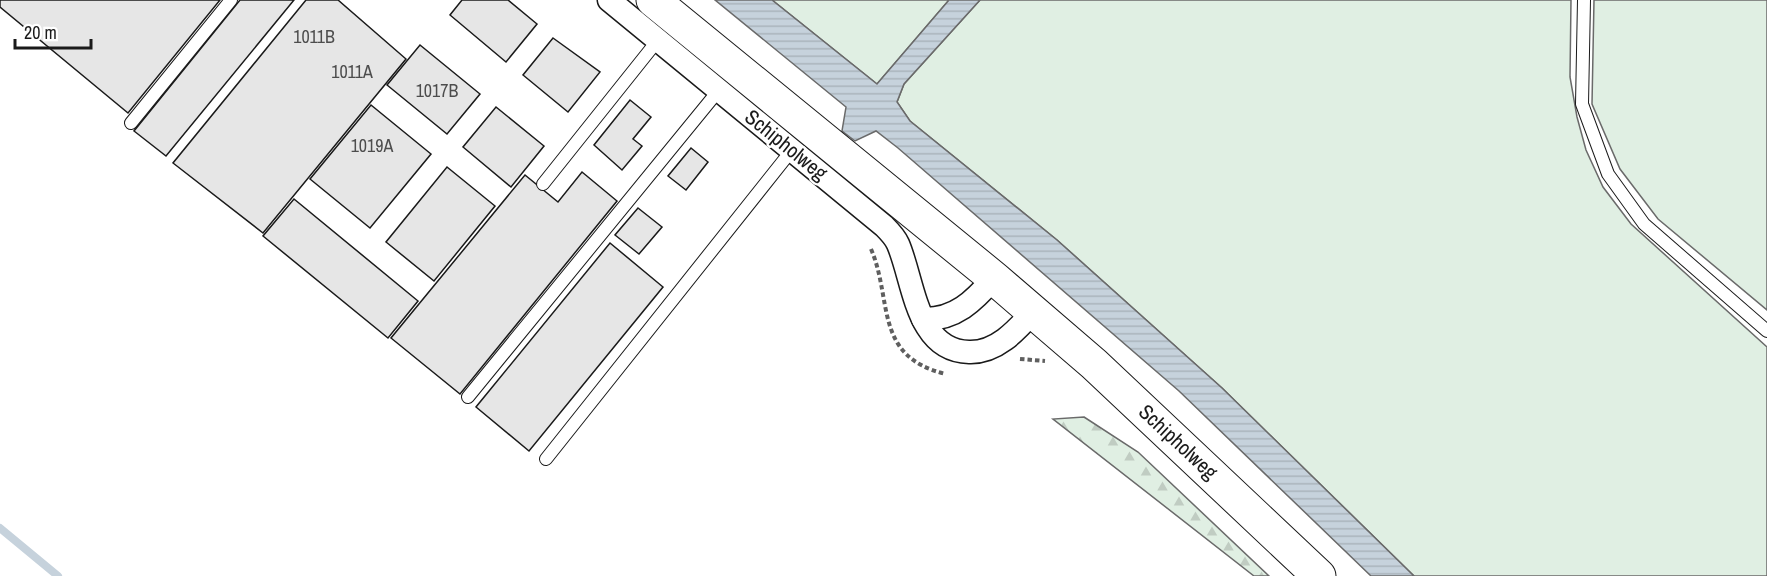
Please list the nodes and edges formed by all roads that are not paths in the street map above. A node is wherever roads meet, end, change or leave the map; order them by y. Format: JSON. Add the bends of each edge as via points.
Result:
{"nodes":[{"id":1,"x":231,"y":0,"type":"edge"},
{"id":2,"x":609,"y":0,"type":"edge"},
{"id":3,"x":653,"y":0,"type":"edge"},
{"id":4,"x":1584,"y":0,"type":"edge"},
{"id":5,"x":658,"y":40,"type":"junction"},
{"id":6,"x":719,"y":90,"type":"junction"},
{"id":7,"x":131,"y":123,"type":"dead end"},
{"id":8,"x":823,"y":160,"type":"junction"},
{"id":9,"x":543,"y":184,"type":"dead end"},
{"id":10,"x":994,"y":278,"type":"junction"},
{"id":11,"x":1033,"y":312,"type":"junction"},
{"id":12,"x":923,"y":319,"type":"junction"},
{"id":13,"x":1767,"y":331,"type":"edge"},
{"id":14,"x":468,"y":398,"type":"dead end"},
{"id":15,"x":546,"y":459,"type":"dead end"},
{"id":16,"x":1319,"y":576,"type":"edge"}],
"edges":[{"from":1,"to":7,"type":"lane"},
{"from":2,"to":5,"type":"street","name":"Schipholweg"},
{"from":3,"to":8,"type":"main road","name":"Schipholweg"},
{"from":4,"to":13,"type":"lane","via":[[1582,104],[1608,174],[1644,224]]},
{"from":5,"to":6,"type":"street","name":"Schipholweg"},
{"from":5,"to":9,"type":"lane"},
{"from":6,"to":8,"type":"street","name":"Schipholweg"},
{"from":6,"to":14,"type":"lane"},
{"from":8,"to":10,"type":"main road","name":"Schipholweg"},
{"from":8,"to":12,"type":"street","name":"Schipholweg","via":[[897,242]]},
{"from":8,"to":15,"type":"lane"},
{"from":10,"to":11,"type":"main road","name":"Schipholweg"},
{"from":10,"to":12,"type":"street","via":[[960,311],[944,318]]},
{"from":11,"to":12,"type":"street","name":"Schipholweg","via":[[1004,340],[976,352],[943,345]]},
{"from":11,"to":16,"type":"main road","name":"Schipholweg","via":[[1094,364]]}]}
